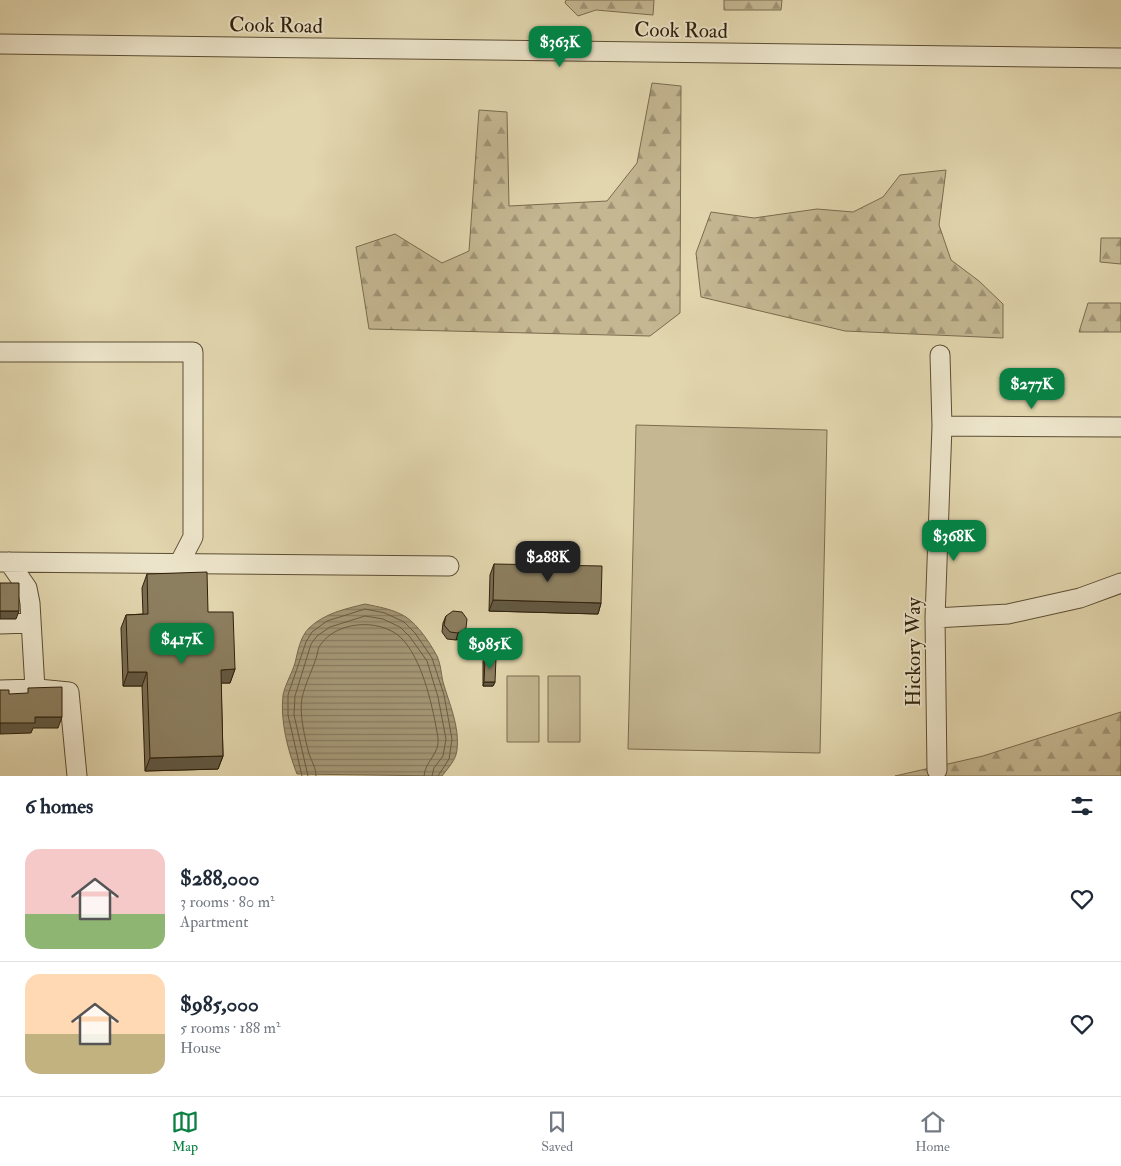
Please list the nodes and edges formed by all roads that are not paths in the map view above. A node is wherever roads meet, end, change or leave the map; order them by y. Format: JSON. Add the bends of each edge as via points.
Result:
{"nodes":[{"id":1,"x":0,"y":44,"type":"edge"},
{"id":2,"x":1121,"y":58,"type":"edge"},
{"id":3,"x":0,"y":352,"type":"edge"},
{"id":4,"x":940,"y":355,"type":"dead end"},
{"id":5,"x":942,"y":426,"type":"junction"},
{"id":6,"x":1121,"y":427,"type":"edge"},
{"id":7,"x":4,"y":562,"type":"edge"},
{"id":8,"x":180,"y":562,"type":"junction"},
{"id":9,"x":449,"y":566,"type":"dead end"},
{"id":10,"x":1121,"y":583,"type":"edge"},
{"id":11,"x":935,"y":618,"type":"junction"},
{"id":12,"x":0,"y":624,"type":"edge"},
{"id":13,"x":32,"y":624,"type":"junction"},
{"id":14,"x":35,"y":689,"type":"junction"},
{"id":15,"x":0,"y":690,"type":"edge"},
{"id":16,"x":937,"y":770,"type":"dead end"},
{"id":17,"x":77,"y":776,"type":"edge"}],
"edges":[{"from":1,"to":2,"type":"street","name":"Cook Road"},
{"from":3,"to":8,"type":"street","via":[[194,352],[193,537]]},
{"from":4,"to":5,"type":"street","name":"Hickory Way"},
{"from":5,"to":6,"type":"street"},
{"from":5,"to":11,"type":"street","name":"Hickory Way"},
{"from":7,"to":8,"type":"street"},
{"from":7,"to":13,"type":"street","via":[[27,588]]},
{"from":8,"to":9,"type":"street"},
{"from":10,"to":11,"type":"street","via":[[1080,598],[1008,614]]},
{"from":11,"to":16,"type":"street","name":"Hickory Way"},
{"from":12,"to":13,"type":"street"},
{"from":13,"to":14,"type":"street"},
{"from":14,"to":15,"type":"street"},
{"from":14,"to":17,"type":"street","via":[[69,692]]}]}
